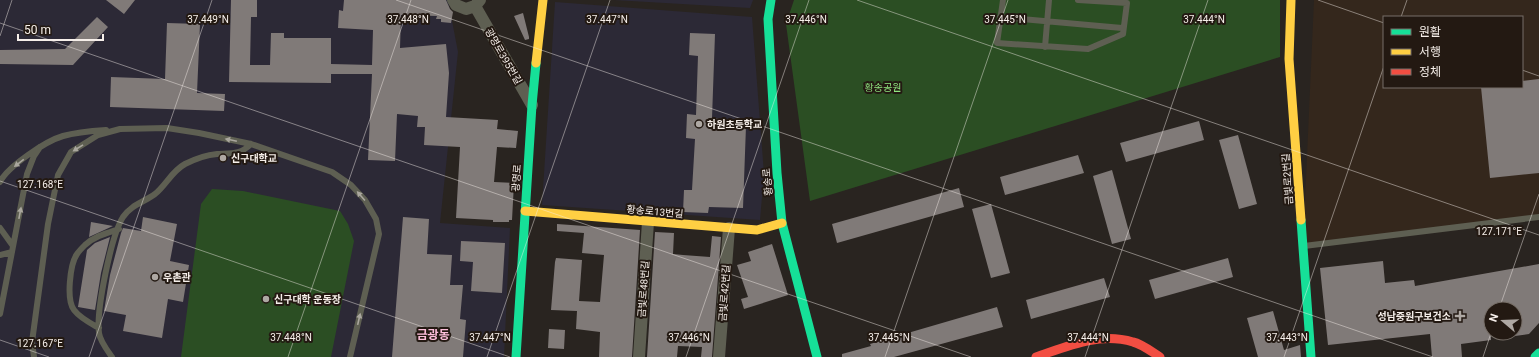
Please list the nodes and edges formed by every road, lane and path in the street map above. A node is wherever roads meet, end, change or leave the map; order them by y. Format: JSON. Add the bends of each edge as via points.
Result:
{"nodes":[{"id":1,"x":453,"y":0,"type":"edge"},
{"id":2,"x":543,"y":0,"type":"edge"},
{"id":3,"x":772,"y":0,"type":"edge"},
{"id":4,"x":1003,"y":0,"type":"edge"},
{"id":5,"x":1049,"y":0,"type":"edge"},
{"id":6,"x":1078,"y":0,"type":"edge"},
{"id":7,"x":1291,"y":0,"type":"edge"},
{"id":8,"x":478,"y":3,"type":"edge"},
{"id":9,"x":1000,"y":17,"type":"junction"},
{"id":10,"x":1047,"y":21,"type":"junction"},
{"id":11,"x":1122,"y":28,"type":"junction"},
{"id":12,"x":1045,"y":47,"type":"junction"},
{"id":13,"x":532,"y":105,"type":"junction"},
{"id":14,"x":120,"y":129,"type":"junction"},
{"id":15,"x":250,"y":144,"type":"junction"},
{"id":16,"x":40,"y":147,"type":"junction"},
{"id":17,"x":0,"y":182,"type":"edge"},
{"id":18,"x":525,"y":211,"type":"junction"},
{"id":19,"x":1539,"y":217,"type":"edge"},
{"id":20,"x":648,"y":222,"type":"junction"},
{"id":21,"x":782,"y":223,"type":"junction"},
{"id":22,"x":0,"y":228,"type":"edge"},
{"id":23,"x":729,"y":228,"type":"junction"},
{"id":24,"x":119,"y":229,"type":"junction"},
{"id":25,"x":1303,"y":246,"type":"junction"},
{"id":26,"x":13,"y":249,"type":"junction"},
{"id":27,"x":0,"y":255,"type":"edge"},
{"id":28,"x":0,"y":314,"type":"edge"},
{"id":29,"x":99,"y":328,"type":"junction"},
{"id":30,"x":1539,"y":353,"type":"edge"},
{"id":31,"x":34,"y":357,"type":"edge"},
{"id":32,"x":112,"y":357,"type":"edge"},
{"id":33,"x":350,"y":357,"type":"edge"},
{"id":34,"x":516,"y":357,"type":"edge"},
{"id":35,"x":638,"y":357,"type":"edge"},
{"id":36,"x":719,"y":357,"type":"edge"},
{"id":37,"x":817,"y":357,"type":"edge"},
{"id":38,"x":1036,"y":357,"type":"edge"},
{"id":39,"x":1160,"y":357,"type":"edge"},
{"id":40,"x":1311,"y":357,"type":"edge"},
{"id":41,"x":1535,"y":357,"type":"edge"}],
"edges":[{"from":1,"to":8,"type":"street","via":[[460,8],[471,8]]},
{"from":2,"to":13,"type":"street","name":"광명로"},
{"from":3,"to":21,"type":"street","name":"황송로","via":[[768,19]]},
{"from":4,"to":9,"type":"lane"},
{"from":5,"to":10,"type":"lane"},
{"from":6,"to":11,"type":"lane","via":[[1127,3]]},
{"from":7,"to":25,"type":"street","name":"금빛로2번길","via":[[1290,59]]},
{"from":8,"to":13,"type":"street","name":"광명로395번길"},
{"from":9,"to":10,"type":"lane"},
{"from":9,"to":12,"type":"lane","via":[[997,43]]},
{"from":10,"to":11,"type":"lane"},
{"from":10,"to":12,"type":"lane"},
{"from":11,"to":12,"type":"lane","via":[[1123,34],[1088,49]]},
{"from":13,"to":18,"type":"street","name":"광명로"},
{"from":15,"to":14,"type":"lane","one_way":true,"via":[[167,128]]},
{"from":14,"to":16,"type":"lane","via":[[62,136]]},
{"from":14,"to":31,"type":"lane","one_way":true,"via":[[98,135],[71,152],[58,175],[48,224],[32,342]]},
{"from":15,"to":24,"type":"lane","via":[[237,154],[199,158],[173,172],[155,194],[132,207],[123,218]]},
{"from":33,"to":15,"type":"lane","one_way":true,"via":[[379,234],[376,219],[365,200],[351,185],[332,172]]},
{"from":16,"to":17,"type":"lane","one_way":true,"via":[[15,165]]},
{"from":26,"to":16,"type":"lane","one_way":true,"via":[[27,174]]},
{"from":18,"to":20,"type":"street","name":"황송로13번길"},
{"from":18,"to":34,"type":"street","name":"광명로"},
{"from":19,"to":25,"type":"lane"},
{"from":20,"to":23,"type":"street","name":"황송로13번길"},
{"from":20,"to":35,"type":"street","name":"금빛로48번길"},
{"from":21,"to":23,"type":"street","name":"황송로13번길","via":[[757,230]]},
{"from":21,"to":37,"type":"street","name":"황송로"},
{"from":22,"to":26,"type":"lane"},
{"from":23,"to":36,"type":"street","name":"금빛로42번길"},
{"from":24,"to":29,"type":"lane","via":[[111,248],[98,320]]},
{"from":24,"to":29,"type":"lane","via":[[96,237],[86,244],[77,254],[73,266],[68,298],[73,310]]},
{"from":25,"to":40,"type":"street","name":"금빛로2번길"},
{"from":26,"to":27,"type":"lane"},
{"from":26,"to":28,"type":"lane"},
{"from":29,"to":32,"type":"lane","via":[[99,335]]},
{"from":30,"to":41,"type":"street"},
{"from":38,"to":39,"type":"street","via":[[1106,337],[1134,342]]}]}
